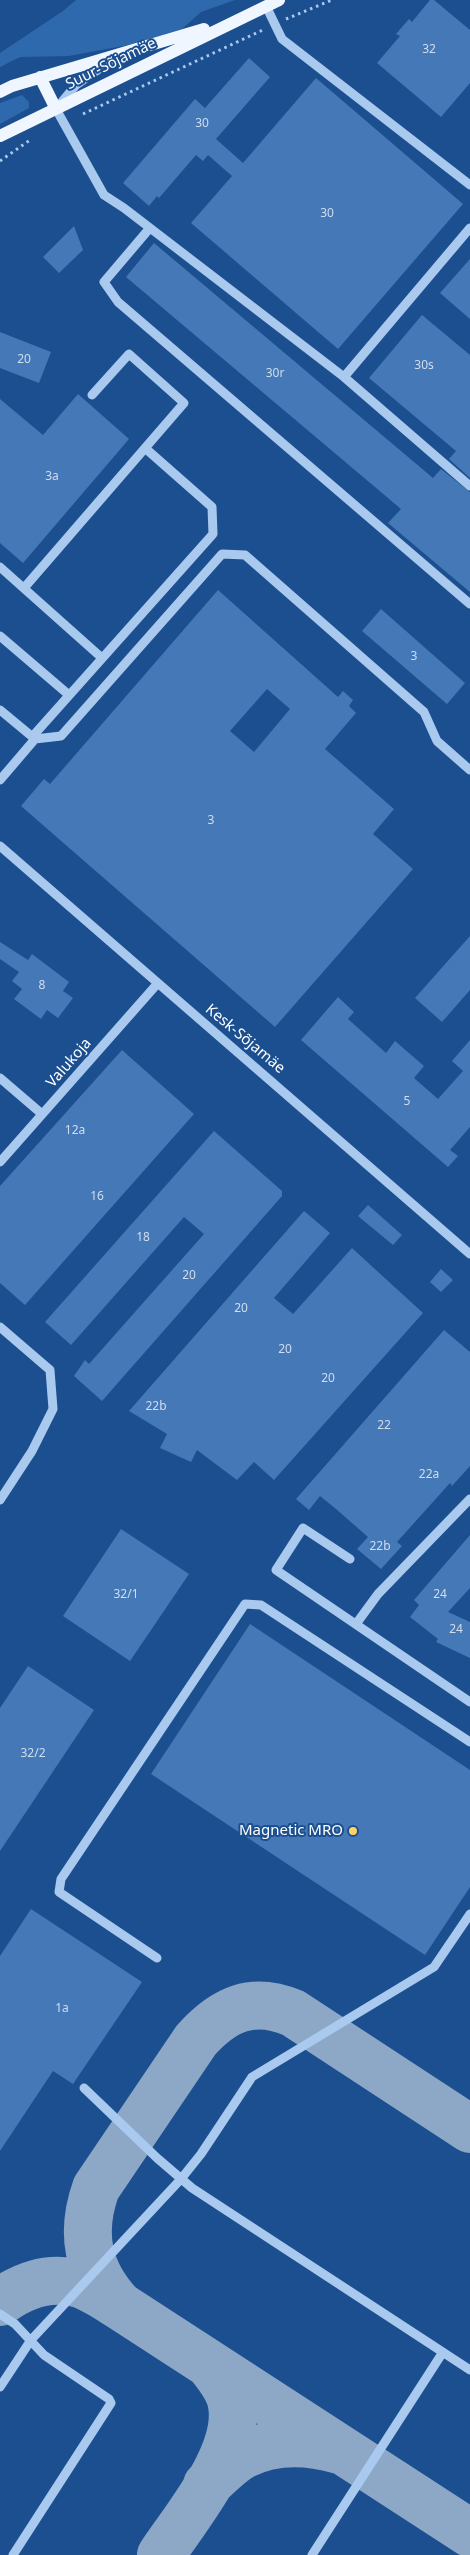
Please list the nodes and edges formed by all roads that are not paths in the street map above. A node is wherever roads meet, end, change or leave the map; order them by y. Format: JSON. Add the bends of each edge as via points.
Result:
{"nodes":[{"id":1,"x":279,"y":0,"type":"edge"},
{"id":2,"x":266,"y":6,"type":"junction"},
{"id":3,"x":235,"y":20,"type":"junction"},
{"id":4,"x":129,"y":51,"type":"junction"},
{"id":5,"x":40,"y":77,"type":"junction"},
{"id":6,"x":0,"y":92,"type":"edge"},
{"id":7,"x":56,"y":109,"type":"junction"},
{"id":8,"x":0,"y":136,"type":"edge"},
{"id":9,"x":470,"y":185,"type":"edge"},
{"id":10,"x":470,"y":228,"type":"edge"},
{"id":11,"x":149,"y":229,"type":"junction"},
{"id":12,"x":344,"y":377,"type":"junction"},
{"id":13,"x":92,"y":394,"type":"dead end"},
{"id":14,"x":145,"y":448,"type":"junction"},
{"id":15,"x":470,"y":486,"type":"edge"},
{"id":16,"x":2,"y":572,"type":"edge"},
{"id":17,"x":24,"y":588,"type":"junction"},
{"id":18,"x":470,"y":604,"type":"edge"},
{"id":19,"x":0,"y":636,"type":"edge"},
{"id":20,"x":102,"y":658,"type":"junction"},
{"id":21,"x":69,"y":695,"type":"junction"},
{"id":22,"x":0,"y":710,"type":"edge"},
{"id":23,"x":33,"y":738,"type":"junction"},
{"id":24,"x":470,"y":770,"type":"edge"},
{"id":25,"x":0,"y":780,"type":"edge"},
{"id":26,"x":0,"y":846,"type":"edge"},
{"id":27,"x":158,"y":983,"type":"junction"},
{"id":28,"x":0,"y":1078,"type":"edge"},
{"id":29,"x":42,"y":1114,"type":"junction"},
{"id":30,"x":0,"y":1162,"type":"edge"},
{"id":31,"x":470,"y":1254,"type":"edge"},
{"id":32,"x":0,"y":1327,"type":"edge"},
{"id":33,"x":470,"y":1499,"type":"edge"},
{"id":34,"x":0,"y":1500,"type":"edge"},
{"id":35,"x":350,"y":1559,"type":"dead end"},
{"id":36,"x":356,"y":1624,"type":"junction"},
{"id":37,"x":470,"y":1702,"type":"edge"},
{"id":38,"x":470,"y":1742,"type":"edge"},
{"id":39,"x":470,"y":1914,"type":"edge"},
{"id":40,"x":157,"y":1958,"type":"dead end"},
{"id":41,"x":84,"y":2088,"type":"dead end"},
{"id":42,"x":181,"y":2179,"type":"junction"},
{"id":43,"x":0,"y":2314,"type":"edge"},
{"id":44,"x":31,"y":2340,"type":"junction"},
{"id":45,"x":443,"y":2352,"type":"junction"},
{"id":46,"x":470,"y":2370,"type":"edge"},
{"id":47,"x":0,"y":2387,"type":"edge"},
{"id":48,"x":13,"y":2555,"type":"edge"},
{"id":49,"x":312,"y":2555,"type":"edge"}],
"edges":[{"from":1,"to":2,"type":"main road","name":"Suur-Sõjamäe"},
{"from":2,"to":3,"type":"main road","name":"Suur-Sõjamäe"},
{"from":2,"to":9,"type":"street","via":[[282,39]]},
{"from":3,"to":4,"type":"main road","name":"Suur-Sõjamäe"},
{"from":3,"to":7,"type":"main road","name":"Suur-Sõjamäe"},
{"from":4,"to":5,"type":"main road","name":"Suur-Sõjamäe"},
{"from":4,"to":7,"type":"street","via":[[97,68],[76,85]]},
{"from":5,"to":6,"type":"main road","name":"Suur-Sõjamäe"},
{"from":5,"to":7,"type":"main road"},
{"from":7,"to":8,"type":"main road","name":"Suur-Sõjamäe"},
{"from":7,"to":11,"type":"street","via":[[104,195]]},
{"from":10,"to":12,"type":"street"},
{"from":11,"to":12,"type":"street"},
{"from":11,"to":18,"type":"street","via":[[104,282],[118,302]]},
{"from":12,"to":15,"type":"street"},
{"from":13,"to":14,"type":"street","via":[[129,354],[184,403]]},
{"from":14,"to":17,"type":"street"},
{"from":14,"to":20,"type":"street","via":[[212,507],[212,534]]},
{"from":16,"to":17,"type":"street"},
{"from":17,"to":20,"type":"street"},
{"from":19,"to":21,"type":"street"},
{"from":20,"to":21,"type":"street"},
{"from":21,"to":23,"type":"street"},
{"from":22,"to":23,"type":"street"},
{"from":23,"to":24,"type":"street","via":[[61,736],[222,554],[245,555],[424,712],[437,741]]},
{"from":23,"to":25,"type":"street"},
{"from":26,"to":27,"type":"street","name":"Kesk-Sõjamäe"},
{"from":27,"to":29,"type":"street","name":"Valukoja"},
{"from":27,"to":31,"type":"street","name":"Kesk-Sõjamäe"},
{"from":28,"to":29,"type":"street"},
{"from":29,"to":30,"type":"street","name":"Valukoja"},
{"from":32,"to":34,"type":"street","via":[[50,1370],[53,1409],[32,1451]]},
{"from":33,"to":36,"type":"street","via":[[378,1594]]},
{"from":35,"to":36,"type":"street","via":[[303,1528],[276,1570]]},
{"from":36,"to":37,"type":"street"},
{"from":38,"to":40,"type":"street","via":[[261,1605],[244,1604],[61,1879],[59,1892]]},
{"from":39,"to":42,"type":"street","via":[[434,1967],[252,2077]]},
{"from":41,"to":42,"type":"street"},
{"from":42,"to":44,"type":"street"},
{"from":42,"to":45,"type":"street"},
{"from":43,"to":44,"type":"street"},
{"from":44,"to":47,"type":"street"},
{"from":44,"to":48,"type":"street","via":[[44,2356],[109,2399],[111,2406]]},
{"from":45,"to":46,"type":"street"},
{"from":45,"to":49,"type":"street"}]}
